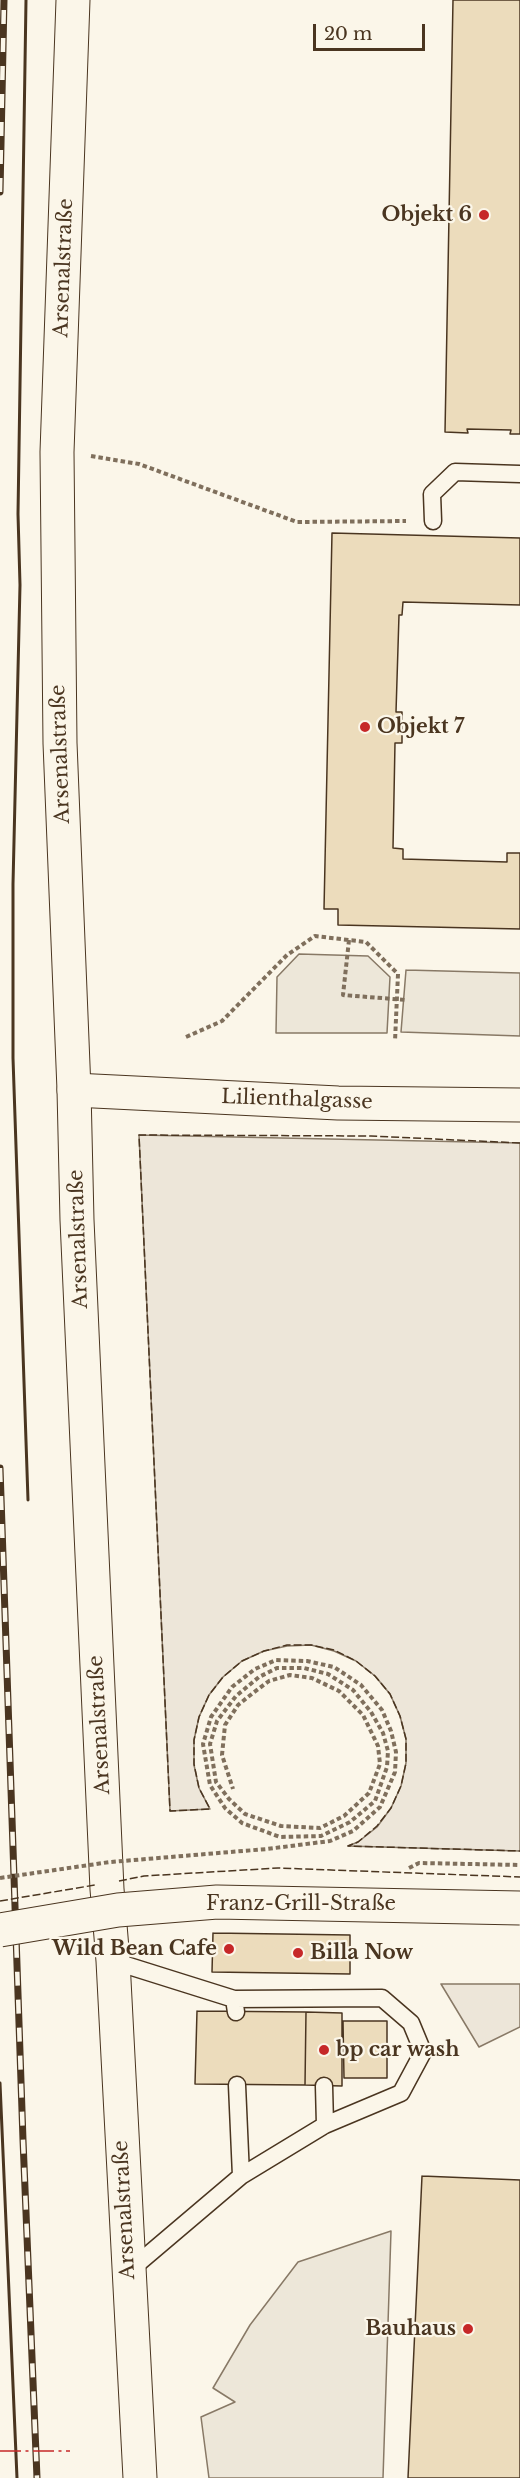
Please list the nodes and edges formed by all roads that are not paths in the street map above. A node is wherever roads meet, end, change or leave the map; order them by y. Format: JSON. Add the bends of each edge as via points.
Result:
{"nodes":[{"id":1,"x":73,"y":0,"type":"edge"},
{"id":2,"x":520,"y":474,"type":"edge"},
{"id":3,"x":434,"y":521,"type":"road end"},
{"id":4,"x":75,"y":1090,"type":"junction"},
{"id":5,"x":520,"y":1105,"type":"edge"},
{"id":6,"x":520,"y":1908,"type":"edge"},
{"id":7,"x":0,"y":1930,"type":"edge"},
{"id":8,"x":113,"y":1961,"type":"junction"},
{"id":9,"x":237,"y":2085,"type":"dead end"},
{"id":10,"x":324,"y":2086,"type":"dead end"},
{"id":11,"x":325,"y":2126,"type":"junction"},
{"id":12,"x":241,"y":2176,"type":"junction"},
{"id":13,"x":128,"y":2272,"type":"junction"},
{"id":14,"x":140,"y":2478,"type":"edge"}],
"edges":[{"from":1,"to":4,"type":"main road","name":"Arsenalstraße","via":[[57,452],[60,743]]},
{"from":2,"to":3,"type":"lane","via":[[455,472],[432,494]]},
{"from":4,"to":5,"type":"main road","name":"Lilienthalgasse","via":[[339,1103]]},
{"from":4,"to":8,"type":"main road","name":"Arsenalstraße","via":[[106,1877]]},
{"from":6,"to":7,"type":"main road","name":"Franz-Grill-Straße","bridge":true,"via":[[217,1902],[118,1910]]},
{"from":8,"to":11,"type":"lane","via":[[235,2005],[327,2006],[382,1998],[411,2023],[423,2052],[401,2093]]},
{"from":8,"to":13,"type":"main road","name":"Arsenalstraße"},
{"from":9,"to":12,"type":"lane"},
{"from":10,"to":11,"type":"lane"},
{"from":11,"to":12,"type":"lane"},
{"from":12,"to":13,"type":"lane"},
{"from":13,"to":14,"type":"main road","name":"Arsenalstraße"}]}
